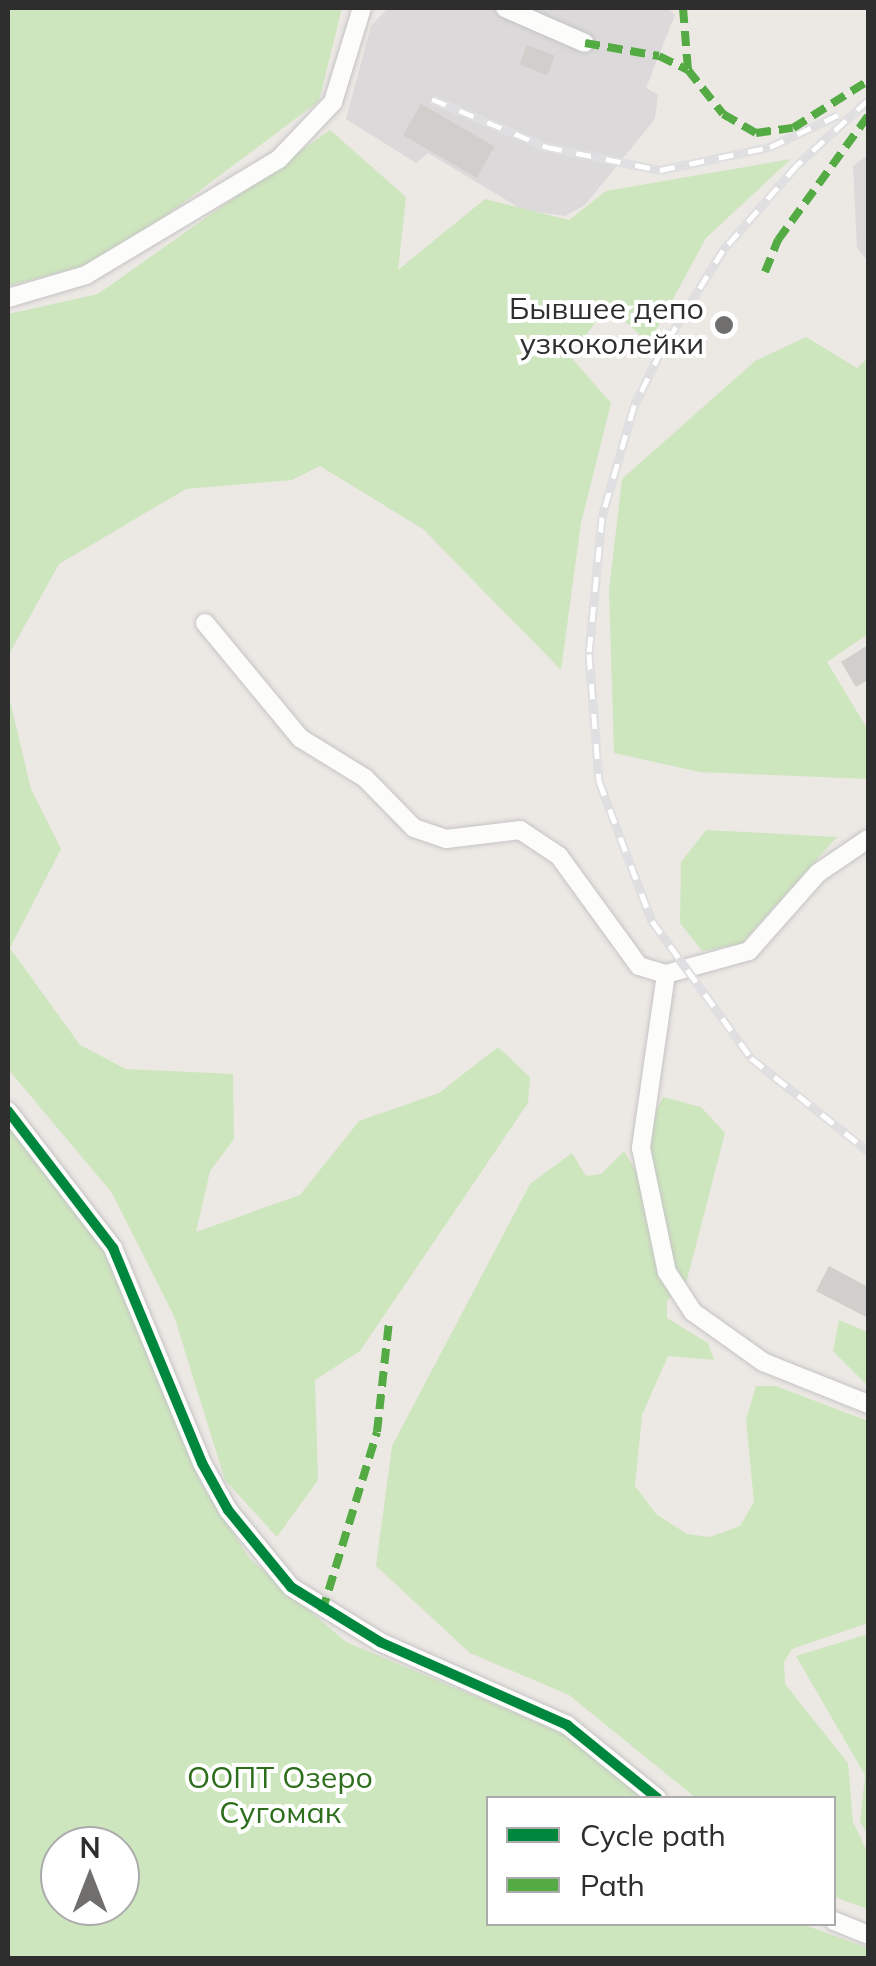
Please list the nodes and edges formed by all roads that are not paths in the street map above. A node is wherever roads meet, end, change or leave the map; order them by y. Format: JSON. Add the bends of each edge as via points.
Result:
{"nodes":[{"id":1,"x":362,"y":8,"type":"edge"},
{"id":2,"x":505,"y":8,"type":"edge"},
{"id":3,"x":585,"y":43,"type":"dead end"},
{"id":4,"x":8,"y":298,"type":"edge"},
{"id":5,"x":204,"y":623,"type":"dead end"},
{"id":6,"x":868,"y":838,"type":"edge"},
{"id":7,"x":666,"y":974,"type":"junction"},
{"id":8,"x":8,"y":1111,"type":"edge"},
{"id":9,"x":868,"y":1404,"type":"edge"},
{"id":10,"x":655,"y":1796,"type":"edge"},
{"id":11,"x":836,"y":1922,"type":"edge"},
{"id":12,"x":868,"y":1934,"type":"edge"}],
"edges":[{"from":1,"to":4,"type":"street","via":[[333,102],[279,159],[86,275]]},
{"from":2,"to":3,"type":"street"},
{"from":5,"to":7,"type":"street","via":[[300,738],[366,778],[414,828],[446,840],[520,830],[559,856],[639,966]]},
{"from":6,"to":7,"type":"street","via":[[818,873],[748,951]]},
{"from":7,"to":9,"type":"street","via":[[641,1148],[667,1272],[693,1312],[763,1362]]},
{"from":8,"to":10,"type":"street","via":[[113,1248],[202,1463],[280,1575],[337,1619],[567,1725]]},
{"from":11,"to":12,"type":"street"}]}
